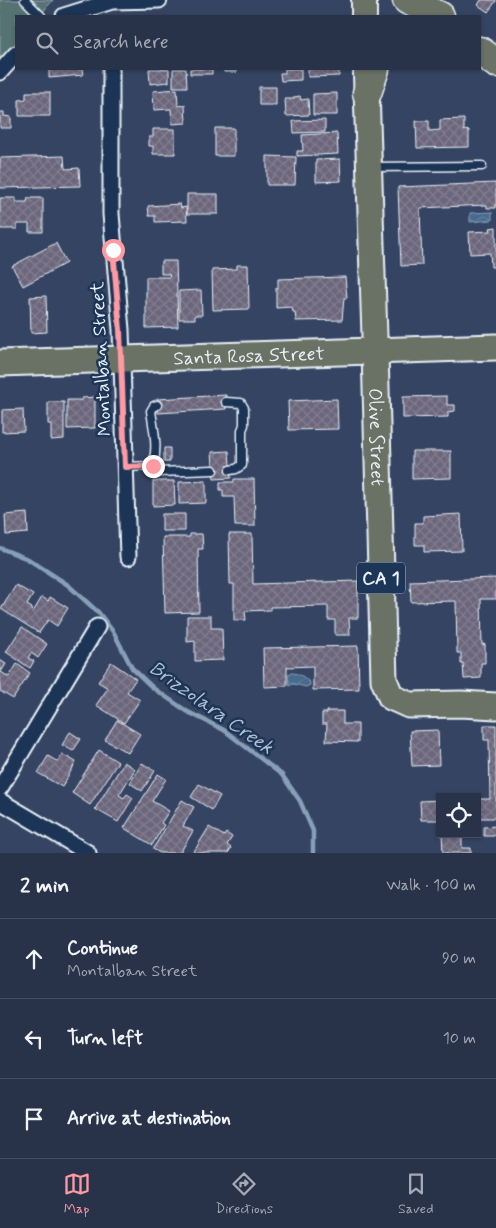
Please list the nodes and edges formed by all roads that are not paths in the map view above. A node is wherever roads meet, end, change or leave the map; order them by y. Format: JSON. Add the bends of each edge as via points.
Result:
{"nodes":[{"id":1,"x":25,"y":0,"type":"edge"},
{"id":2,"x":158,"y":0,"type":"edge"},
{"id":3,"x":364,"y":0,"type":"edge"},
{"id":4,"x":407,"y":0,"type":"edge"},
{"id":5,"x":112,"y":6,"type":"edge"},
{"id":6,"x":40,"y":15,"type":"edge"},
{"id":7,"x":69,"y":15,"type":"edge"},
{"id":8,"x":364,"y":15,"type":"edge"},
{"id":9,"x":438,"y":15,"type":"edge"},
{"id":10,"x":481,"y":52,"type":"edge"},
{"id":11,"x":15,"y":55,"type":"edge"},
{"id":12,"x":496,"y":63,"type":"edge"},
{"id":13,"x":111,"y":70,"type":"edge"},
{"id":14,"x":0,"y":72,"type":"edge"},
{"id":15,"x":369,"y":77,"type":"edge"},
{"id":16,"x":482,"y":166,"type":"dead end"},
{"id":17,"x":369,"y":167,"type":"junction"},
{"id":18,"x":496,"y":347,"type":"edge"},
{"id":19,"x":374,"y":352,"type":"junction"},
{"id":20,"x":120,"y":360,"type":"junction"},
{"id":21,"x":0,"y":362,"type":"edge"},
{"id":22,"x":226,"y":402,"type":"dead end"},
{"id":23,"x":157,"y":405,"type":"dead end"},
{"id":24,"x":153,"y":466,"type":"junction"},
{"id":25,"x":125,"y":467,"type":"junction"},
{"id":26,"x":213,"y":470,"type":"dead end"},
{"id":27,"x":230,"y":470,"type":"dead end"},
{"id":28,"x":128,"y":557,"type":"dead end"},
{"id":29,"x":96,"y":627,"type":"dead end"},
{"id":30,"x":496,"y":706,"type":"edge"},
{"id":31,"x":0,"y":788,"type":"edge"},
{"id":32,"x":0,"y":801,"type":"edge"},
{"id":33,"x":88,"y":853,"type":"edge"}],
"edges":[{"from":1,"to":6,"type":"lane"},
{"from":2,"to":5,"type":"street"},
{"from":3,"to":8,"type":"main road"},
{"from":4,"to":9,"type":"highway"},
{"from":5,"to":7,"type":"street"},
{"from":10,"to":12,"type":"highway"},
{"from":11,"to":14,"type":"street"},
{"from":13,"to":20,"type":"street","name":"Montalban Street","via":[[111,214]]},
{"from":15,"to":17,"type":"main road","name":"Olive Street"},
{"from":16,"to":17,"type":"lane"},
{"from":17,"to":19,"type":"main road","name":"Olive Street"},
{"from":18,"to":19,"type":"highway","name":"Santa Rosa Street"},
{"from":19,"to":20,"type":"highway","name":"Santa Rosa Street"},
{"from":19,"to":30,"type":"highway","name":"Olive Street","number":"CA 1","via":[[384,680],[391,697],[409,705]]},
{"from":20,"to":21,"type":"highway","name":"Santa Rosa Street"},
{"from":20,"to":25,"type":"street","name":"Montalban Street"},
{"from":22,"to":27,"type":"lane","via":[[241,403],[244,408],[242,465]]},
{"from":23,"to":24,"type":"lane","via":[[151,411],[156,447]]},
{"from":24,"to":25,"type":"lane"},
{"from":24,"to":26,"type":"lane","via":[[158,472]]},
{"from":25,"to":28,"type":"street","name":"Montalban Street"},
{"from":29,"to":31,"type":"street"},
{"from":32,"to":33,"type":"street"}]}
